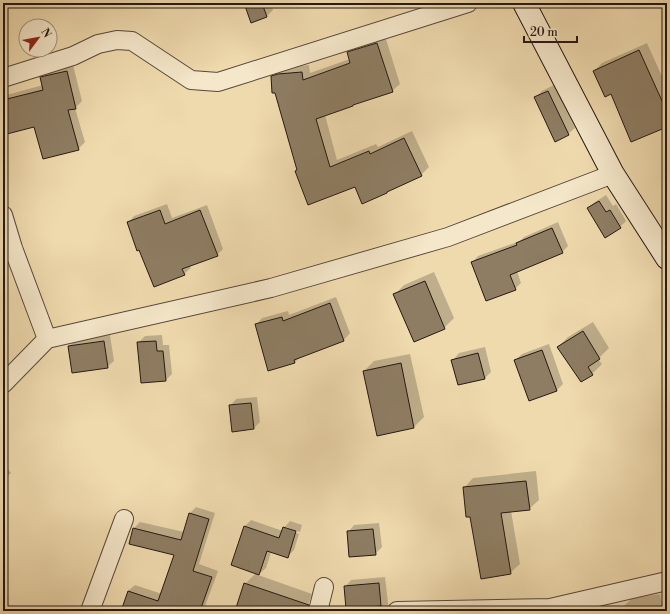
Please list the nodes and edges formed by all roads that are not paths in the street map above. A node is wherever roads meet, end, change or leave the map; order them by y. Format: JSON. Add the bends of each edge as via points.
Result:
{"nodes":[{"id":1,"x":468,"y":3,"type":"edge"},
{"id":2,"x":524,"y":3,"type":"edge"},
{"id":3,"x":3,"y":78,"type":"edge"},
{"id":4,"x":613,"y":174,"type":"junction"},
{"id":5,"x":3,"y":215,"type":"edge"},
{"id":6,"x":8,"y":250,"type":"edge"},
{"id":7,"x":667,"y":258,"type":"edge"},
{"id":8,"x":47,"y":339,"type":"junction"},
{"id":9,"x":3,"y":384,"type":"edge"},
{"id":10,"x":124,"y":519,"type":"dead end"},
{"id":11,"x":667,"y":581,"type":"edge"},
{"id":12,"x":324,"y":587,"type":"dead end"},
{"id":13,"x":550,"y":609,"type":"edge"},
{"id":14,"x":90,"y":611,"type":"edge"},
{"id":15,"x":318,"y":611,"type":"edge"},
{"id":16,"x":397,"y":611,"type":"edge"}],
"edges":[{"from":1,"to":3,"type":"street","via":[[218,82],[191,80],[132,41],[117,40],[98,44],[73,56]]},
{"from":2,"to":4,"type":"street"},
{"from":4,"to":7,"type":"street"},
{"from":4,"to":8,"type":"street","via":[[448,237],[271,288]]},
{"from":5,"to":6,"type":"street"},
{"from":6,"to":8,"type":"street"},
{"from":8,"to":9,"type":"street"},
{"from":10,"to":14,"type":"street"},
{"from":11,"to":13,"type":"street"},
{"from":12,"to":15,"type":"street"},
{"from":13,"to":16,"type":"street"}]}
